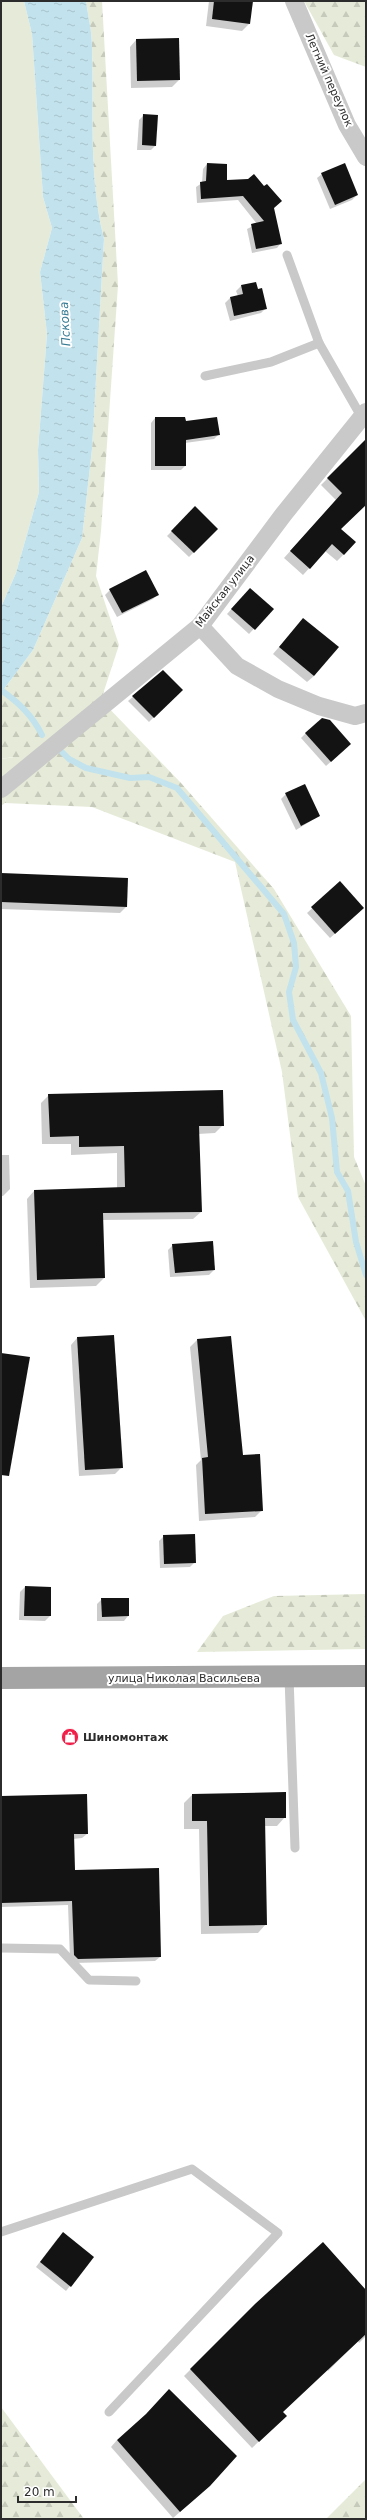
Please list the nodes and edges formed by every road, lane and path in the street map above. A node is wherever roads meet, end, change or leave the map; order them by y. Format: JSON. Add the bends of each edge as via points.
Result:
{"nodes":[{"id":1,"x":294,"y":1,"type":"edge"},
{"id":2,"x":366,"y":157,"type":"edge"},
{"id":3,"x":287,"y":254,"type":"dead end"},
{"id":4,"x":319,"y":342,"type":"junction"},
{"id":5,"x":206,"y":376,"type":"dead end"},
{"id":6,"x":364,"y":415,"type":"edge"},
{"id":7,"x":200,"y":626,"type":"junction"},
{"id":8,"x":366,"y":713,"type":"edge"},
{"id":9,"x":1,"y":789,"type":"edge"},
{"id":10,"x":366,"y":1676,"type":"edge"},
{"id":11,"x":289,"y":1677,"type":"junction"},
{"id":12,"x":1,"y":1678,"type":"edge"},
{"id":13,"x":294,"y":1848,"type":"dead end"},
{"id":14,"x":1,"y":1948,"type":"edge"},
{"id":15,"x":136,"y":1981,"type":"dead end"},
{"id":16,"x":1,"y":2232,"type":"edge"},
{"id":17,"x":109,"y":2412,"type":"dead end"}],
"edges":[{"from":1,"to":2,"type":"street","name":"Летний переулок","via":[[348,125]]},
{"from":3,"to":4,"type":"lane"},
{"from":4,"to":5,"type":"lane","via":[[271,362]]},
{"from":4,"to":6,"type":"lane"},
{"from":6,"to":7,"type":"street","name":"Майская улица","via":[[283,515]]},
{"from":7,"to":8,"type":"street","via":[[237,666],[278,688],[319,706],[355,716]]},
{"from":7,"to":9,"type":"street","name":"Майская улица"},
{"from":10,"to":11,"type":"main road","name":"улица Николая Васильева"},
{"from":11,"to":12,"type":"main road","name":"улица Николая Васильева"},
{"from":11,"to":13,"type":"lane"},
{"from":14,"to":15,"type":"lane","via":[[60,1949],[88,1980]]},
{"from":16,"to":17,"type":"lane","via":[[192,2169],[278,2232]]}]}
